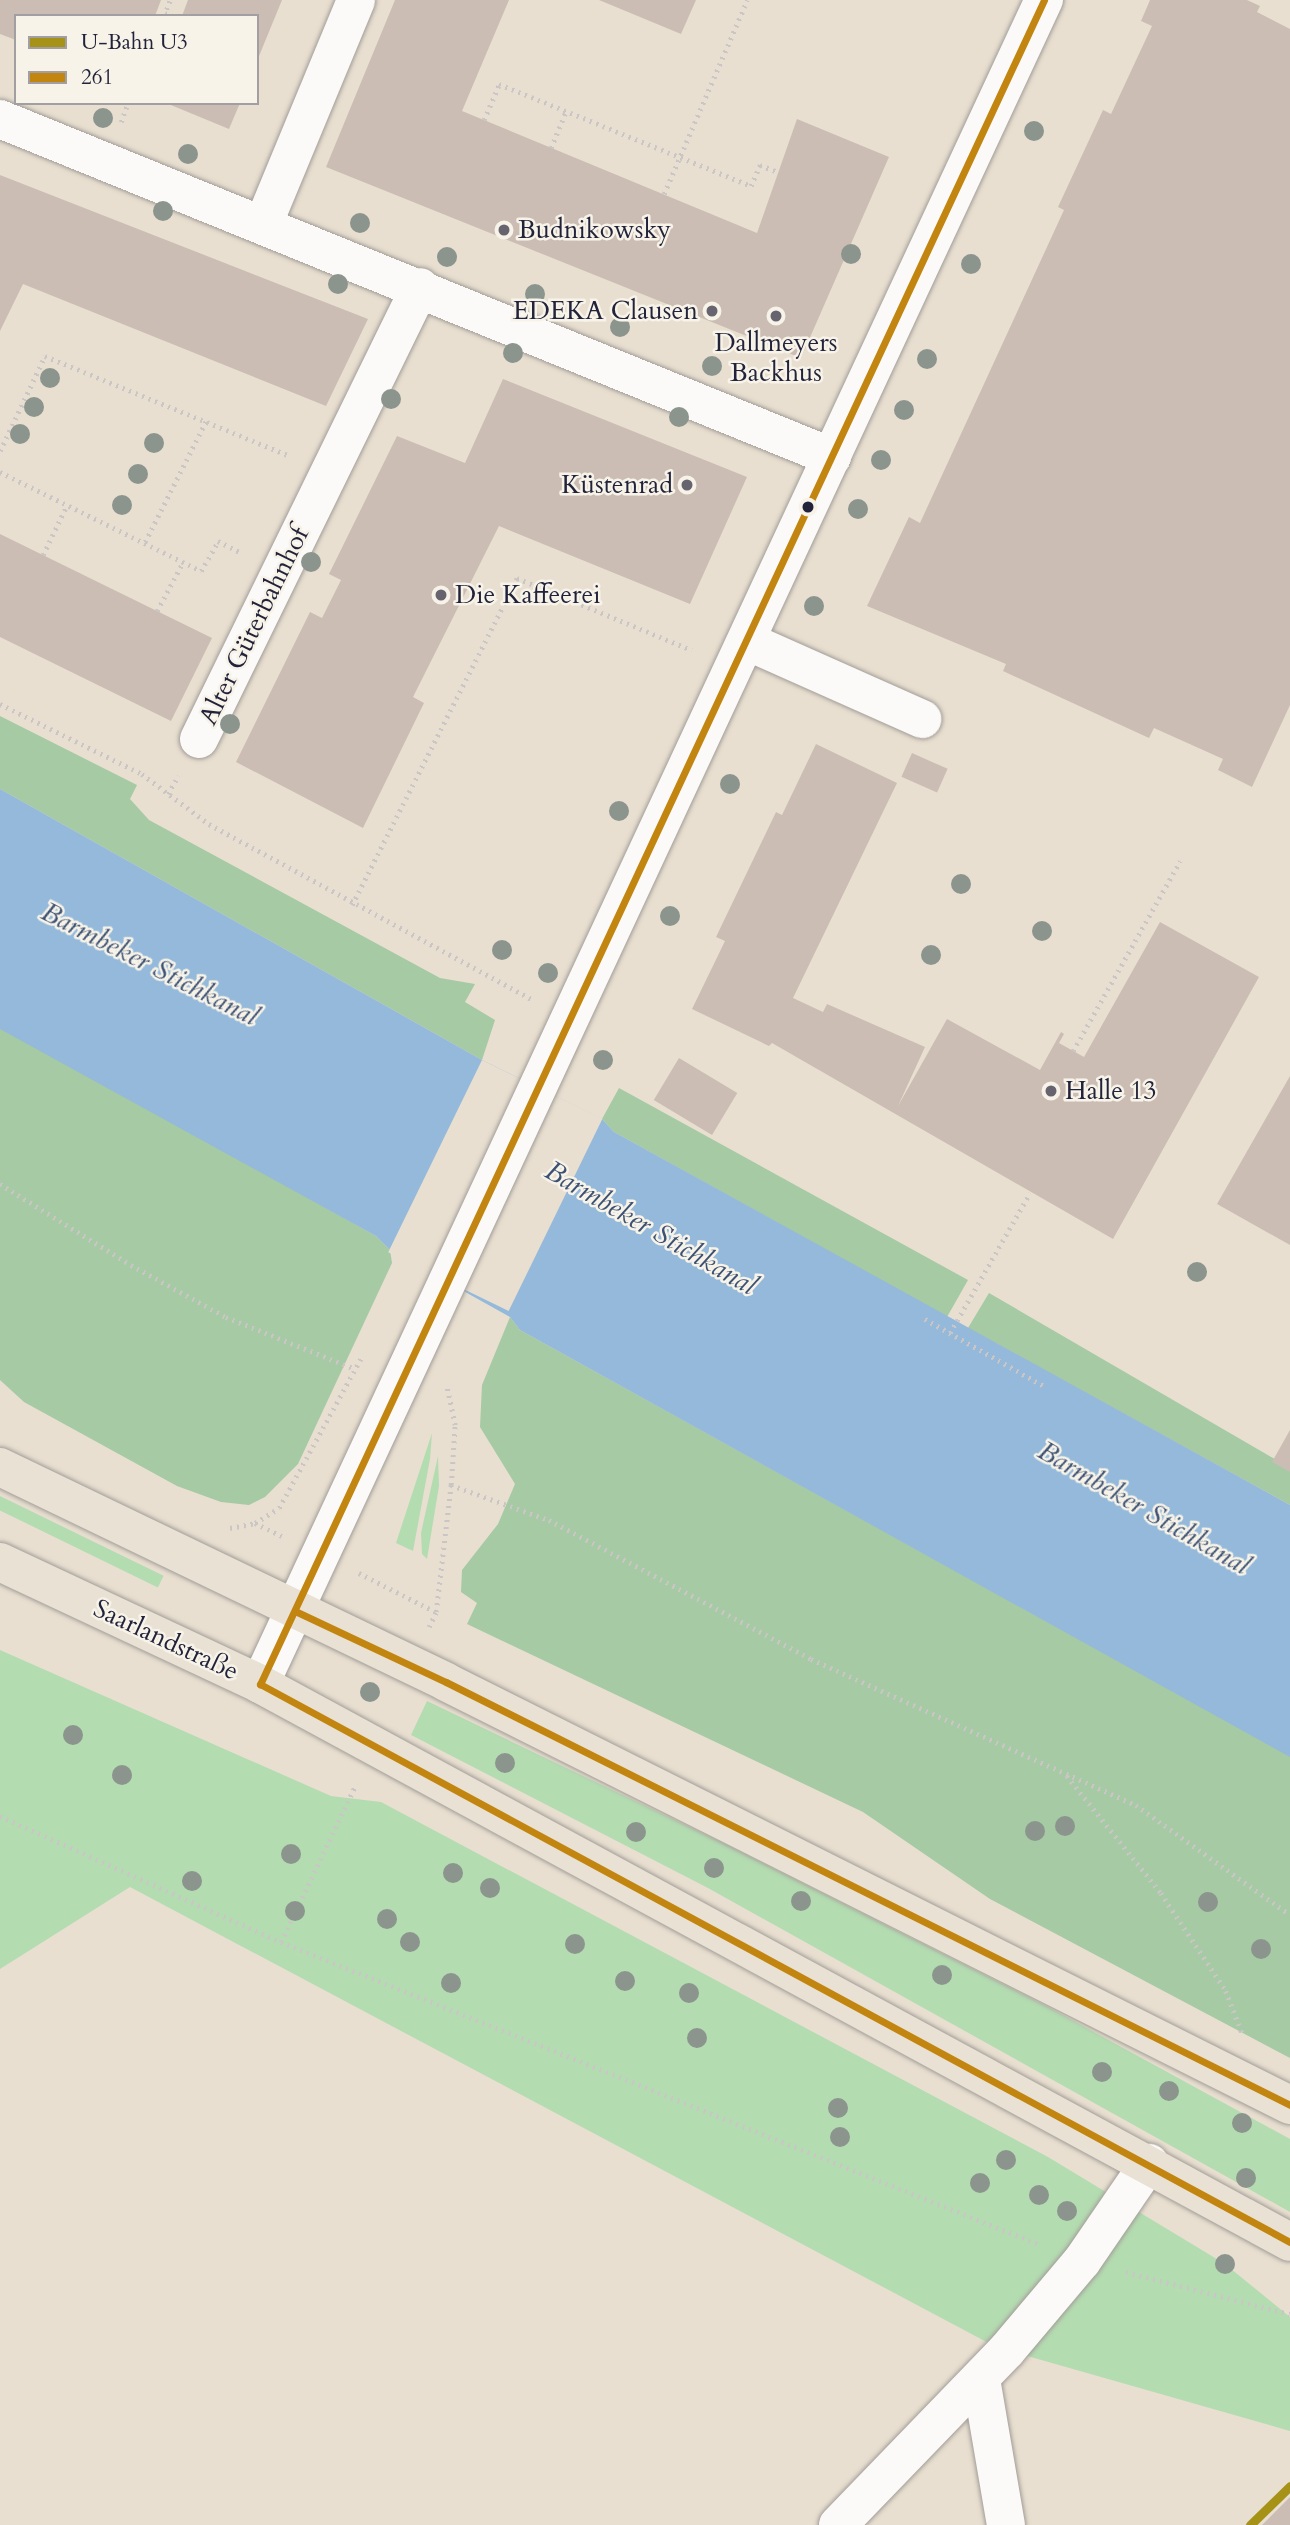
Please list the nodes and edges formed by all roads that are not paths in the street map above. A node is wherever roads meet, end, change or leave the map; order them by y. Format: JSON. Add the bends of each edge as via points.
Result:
{"nodes":[{"id":1,"x":356,"y":0,"type":"edge"},
{"id":2,"x":1044,"y":0,"type":"edge"},
{"id":3,"x":0,"y":119,"type":"edge"},
{"id":4,"x":262,"y":225,"type":"junction"},
{"id":5,"x":419,"y":288,"type":"junction"},
{"id":6,"x":832,"y":457,"type":"junction"},
{"id":7,"x":741,"y":654,"type":"junction"},
{"id":8,"x":922,"y":719,"type":"dead end"},
{"id":9,"x":199,"y":739,"type":"dead end"},
{"id":10,"x":0,"y":1467,"type":"edge"},
{"id":11,"x":0,"y":1562,"type":"edge"},
{"id":12,"x":295,"y":1611,"type":"junction"},
{"id":13,"x":260,"y":1684,"type":"junction"},
{"id":14,"x":1290,"y":2105,"type":"edge"},
{"id":15,"x":1149,"y":2163,"type":"junction"},
{"id":16,"x":1290,"y":2242,"type":"edge"},
{"id":17,"x":981,"y":2379,"type":"junction"},
{"id":18,"x":838,"y":2525,"type":"edge"},
{"id":19,"x":1006,"y":2525,"type":"edge"}],
"edges":[{"from":1,"to":4,"type":"street"},
{"from":2,"to":6,"type":"street"},
{"from":3,"to":4,"type":"street"},
{"from":4,"to":5,"type":"street"},
{"from":5,"to":6,"type":"street"},
{"from":5,"to":9,"type":"street","name":"Alter Güterbahnhof"},
{"from":6,"to":7,"type":"street"},
{"from":7,"to":8,"type":"street"},
{"from":7,"to":12,"type":"street"},
{"from":10,"to":12,"type":"main road"},
{"from":11,"to":13,"type":"main road","name":"Saarlandstraße"},
{"from":12,"to":13,"type":"street"},
{"from":12,"to":14,"type":"main road","via":[[446,1682]]},
{"from":13,"to":15,"type":"main road","name":"Saarlandstraße"},
{"from":15,"to":16,"type":"main road","name":"Saarlandstraße"},
{"from":15,"to":17,"type":"street","via":[[1082,2261]]},
{"from":17,"to":18,"type":"street"},
{"from":17,"to":19,"type":"street"}]}
